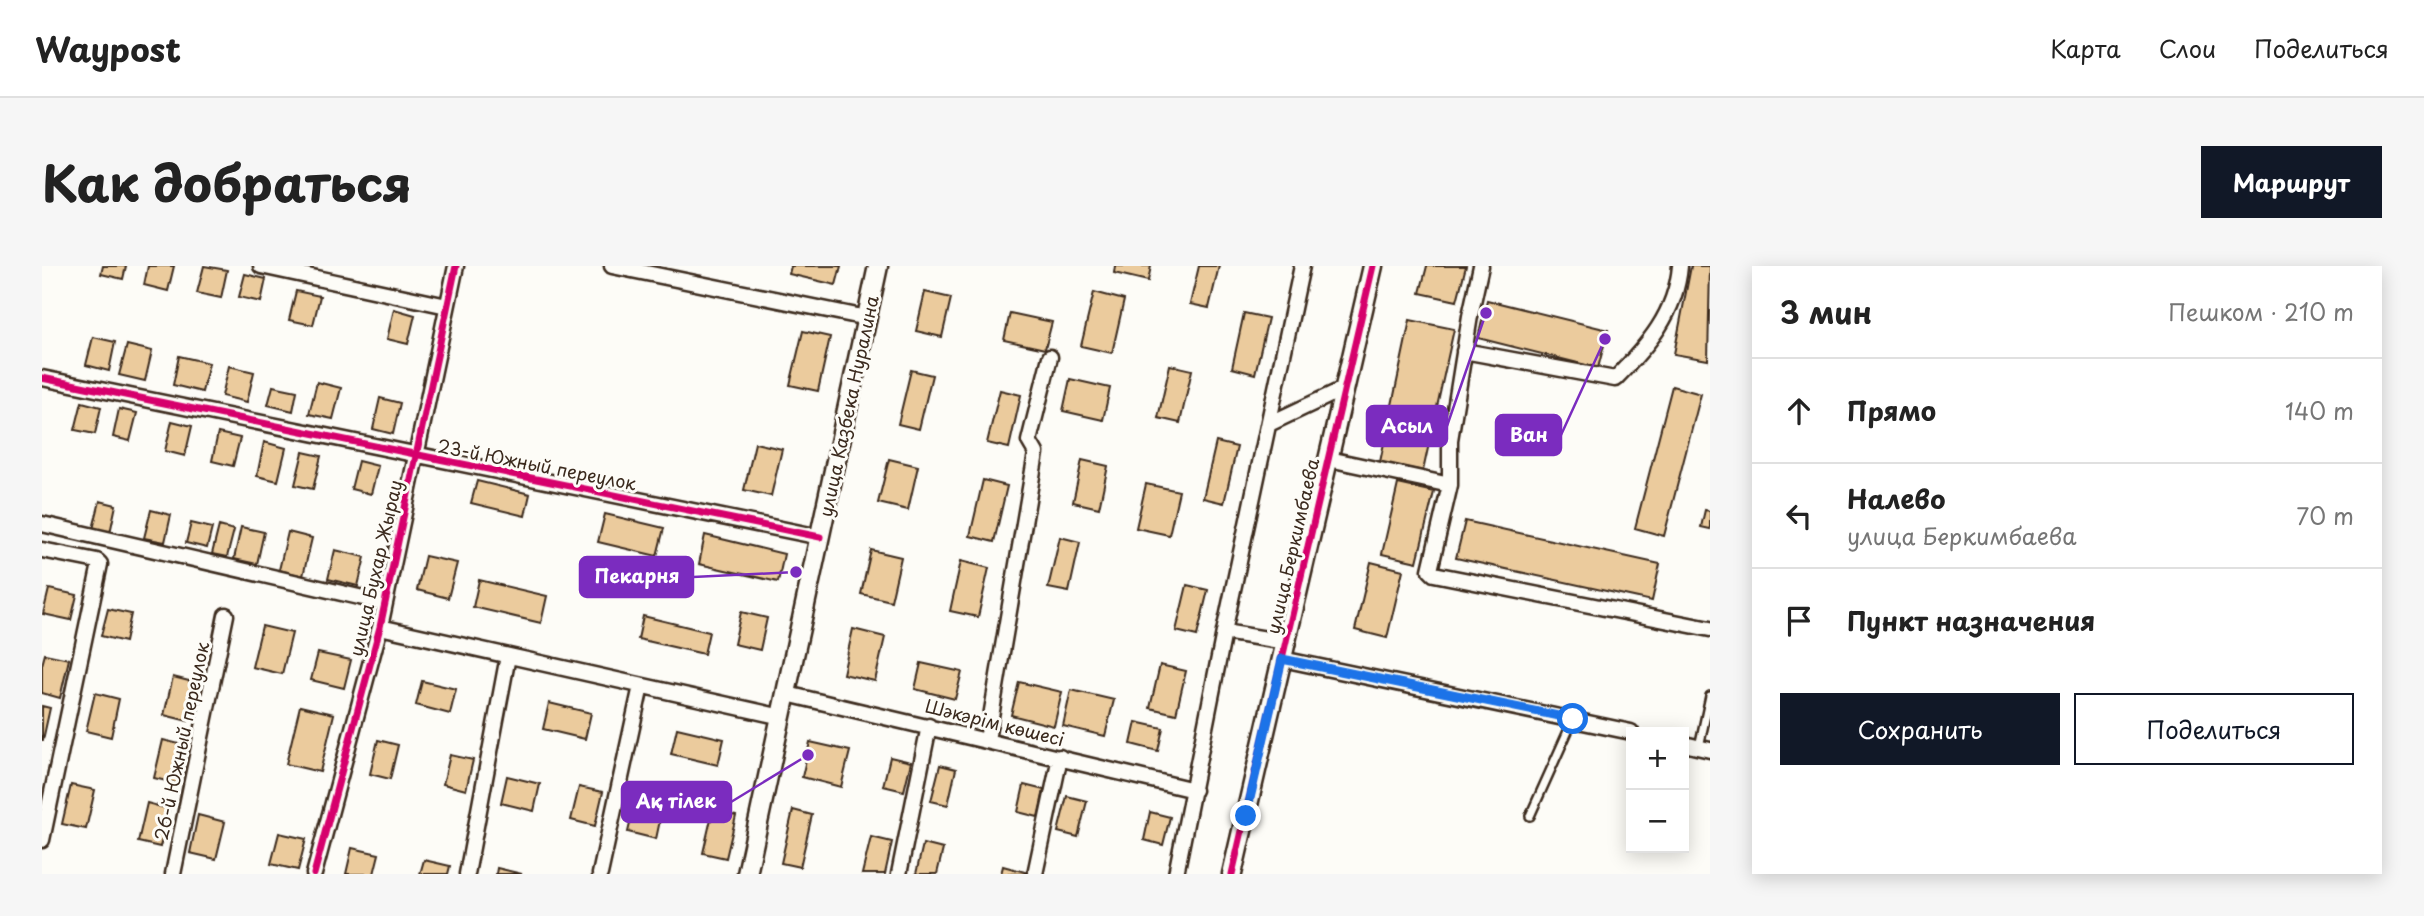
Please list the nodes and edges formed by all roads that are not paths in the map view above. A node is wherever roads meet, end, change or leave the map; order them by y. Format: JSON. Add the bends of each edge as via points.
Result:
{"nodes":[{"id":1,"x":261,"y":266,"type":"edge"},
{"id":2,"x":456,"y":266,"type":"edge"},
{"id":3,"x":612,"y":266,"type":"edge"},
{"id":4,"x":878,"y":266,"type":"edge"},
{"id":5,"x":1302,"y":266,"type":"edge"},
{"id":6,"x":1373,"y":266,"type":"edge"},
{"id":7,"x":1481,"y":266,"type":"edge"},
{"id":8,"x":1680,"y":266,"type":"edge"},
{"id":9,"x":447,"y":306,"type":"junction"},
{"id":10,"x":867,"y":318,"type":"junction"},
{"id":11,"x":1464,"y":351,"type":"junction"},
{"id":12,"x":1050,"y":357,"type":"dead end"},
{"id":13,"x":42,"y":379,"type":"edge"},
{"id":14,"x":1345,"y":388,"type":"junction"},
{"id":15,"x":1269,"y":424,"type":"junction"},
{"id":16,"x":416,"y":456,"type":"junction"},
{"id":17,"x":1329,"y":459,"type":"junction"},
{"id":18,"x":1450,"y":485,"type":"junction"},
{"id":19,"x":42,"y":524,"type":"edge"},
{"id":20,"x":820,"y":537,"type":"junction"},
{"id":21,"x":42,"y":550,"type":"edge"},
{"id":22,"x":385,"y":603,"type":"junction"},
{"id":23,"x":226,"y":615,"type":"dead end"},
{"id":24,"x":380,"y":627,"type":"junction"},
{"id":25,"x":1710,"y":629,"type":"edge"},
{"id":26,"x":1224,"y":632,"type":"junction"},
{"id":27,"x":1284,"y":651,"type":"junction"},
{"id":28,"x":508,"y":656,"type":"junction"},
{"id":29,"x":641,"y":685,"type":"junction"},
{"id":30,"x":787,"y":694,"type":"junction"},
{"id":31,"x":1710,"y":696,"type":"edge"},
{"id":32,"x":782,"y":717,"type":"junction"},
{"id":33,"x":1573,"y":719,"type":"junction"},
{"id":34,"x":929,"y":726,"type":"junction"},
{"id":35,"x":1626,"y":731,"type":"edge"},
{"id":36,"x":987,"y":740,"type":"junction"},
{"id":37,"x":1705,"y":749,"type":"edge"},
{"id":38,"x":1060,"y":757,"type":"junction"},
{"id":39,"x":1194,"y":790,"type":"junction"},
{"id":40,"x":1530,"y":816,"type":"dead end"},
{"id":41,"x":42,"y":840,"type":"edge"},
{"id":42,"x":173,"y":874,"type":"edge"},
{"id":43,"x":314,"y":874,"type":"edge"},
{"id":44,"x":467,"y":874,"type":"edge"},
{"id":45,"x":600,"y":874,"type":"edge"},
{"id":46,"x":747,"y":874,"type":"edge"},
{"id":47,"x":899,"y":874,"type":"edge"},
{"id":48,"x":1035,"y":874,"type":"edge"},
{"id":49,"x":1176,"y":874,"type":"edge"},
{"id":50,"x":1232,"y":874,"type":"edge"}],
"edges":[{"from":1,"to":9,"type":"street"},
{"from":2,"to":9,"type":"street","name":"улица Бухар Жырау"},
{"from":3,"to":10,"type":"street"},
{"from":4,"to":10,"type":"street","name":"улица Казбека Нуралина"},
{"from":5,"to":15,"type":"street"},
{"from":6,"to":14,"type":"street","name":"улица Беркимбаева"},
{"from":7,"to":11,"type":"street"},
{"from":8,"to":11,"type":"street","via":[[1672,306],[1650,340],[1615,379]]},
{"from":9,"to":16,"type":"street","name":"улица Бухар Жырау"},
{"from":10,"to":20,"type":"street","name":"улица Казбека Нуралина"},
{"from":11,"to":18,"type":"street","via":[[1450,440]]},
{"from":12,"to":36,"type":"street","via":[[1029,441],[1036,453]]},
{"from":13,"to":16,"type":"street","name":"23-й Южный переулок"},
{"from":14,"to":15,"type":"street"},
{"from":14,"to":17,"type":"street","name":"улица Беркимбаева"},
{"from":15,"to":26,"type":"street"},
{"from":16,"to":20,"type":"street","name":"23-й Южный переулок"},
{"from":16,"to":22,"type":"street","name":"улица Бухар Жырау"},
{"from":17,"to":18,"type":"street"},
{"from":17,"to":27,"type":"street","name":"улица Беркимбаева"},
{"from":18,"to":25,"type":"street","via":[[1431,564],[1434,574]]},
{"from":19,"to":22,"type":"street"},
{"from":20,"to":30,"type":"street","name":"улица Казбека Нуралина"},
{"from":21,"to":41,"type":"street","via":[[100,565]]},
{"from":22,"to":24,"type":"street","name":"улица Бухар Жырау"},
{"from":23,"to":42,"type":"street","name":"26-й Южный переулок"},
{"from":24,"to":28,"type":"street"},
{"from":24,"to":43,"type":"street","name":"улица Бухар Жырау"},
{"from":26,"to":27,"type":"street"},
{"from":26,"to":39,"type":"street"},
{"from":27,"to":33,"type":"street"},
{"from":27,"to":50,"type":"street","name":"улица Беркимбаева"},
{"from":28,"to":29,"type":"street"},
{"from":28,"to":44,"type":"street"},
{"from":29,"to":32,"type":"street"},
{"from":29,"to":45,"type":"street"},
{"from":30,"to":32,"type":"street","name":"улица Казбека Нуралина"},
{"from":30,"to":34,"type":"street","name":"Шәкәрім көшесі"},
{"from":31,"to":37,"type":"lane"},
{"from":32,"to":46,"type":"street","name":"улица Казбека Нуралина"},
{"from":33,"to":35,"type":"street"},
{"from":33,"to":40,"type":"lane"},
{"from":34,"to":36,"type":"street","name":"Шәкәрім көшесі"},
{"from":34,"to":47,"type":"street"},
{"from":36,"to":38,"type":"street","name":"Шәкәрім көшесі"},
{"from":38,"to":39,"type":"street","name":"Шәкәрім көшесі"},
{"from":38,"to":48,"type":"street"},
{"from":39,"to":49,"type":"street"}]}
